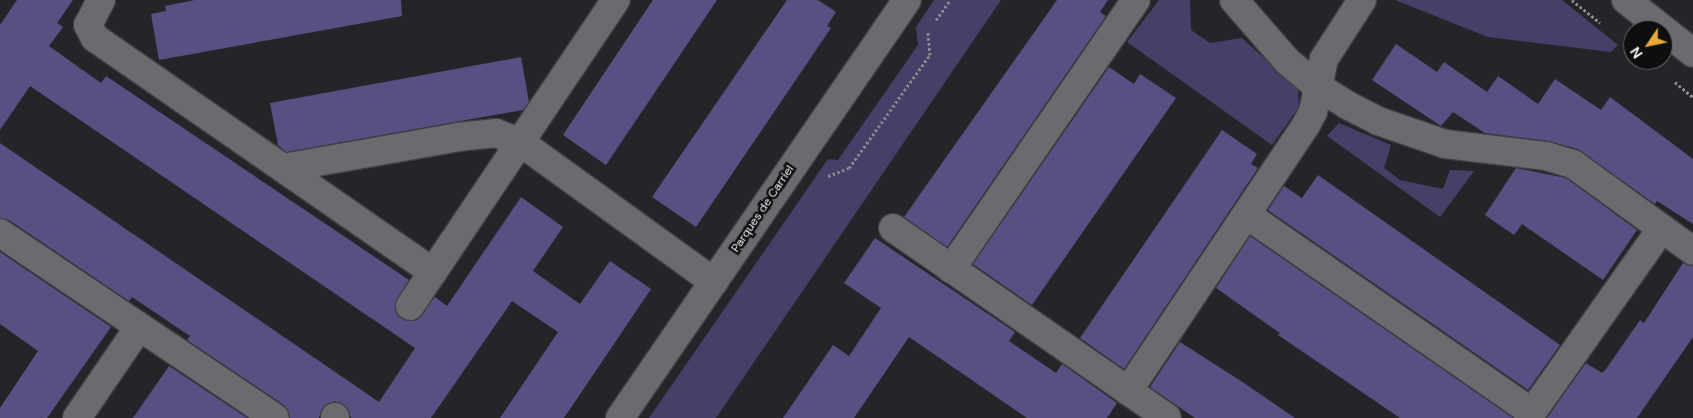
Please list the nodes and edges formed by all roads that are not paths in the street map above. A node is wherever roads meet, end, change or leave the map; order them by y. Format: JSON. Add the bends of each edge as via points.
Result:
{"nodes":[{"id":1,"x":101,"y":0,"type":"edge"},
{"id":2,"x":616,"y":0,"type":"edge"},
{"id":3,"x":907,"y":0,"type":"edge"},
{"id":4,"x":1136,"y":0,"type":"edge"},
{"id":5,"x":1234,"y":0,"type":"edge"},
{"id":6,"x":1362,"y":0,"type":"edge"},
{"id":7,"x":1626,"y":0,"type":"edge"},
{"id":8,"x":1693,"y":53,"type":"edge"},
{"id":9,"x":1316,"y":86,"type":"junction"},
{"id":10,"x":520,"y":142,"type":"junction"},
{"id":11,"x":283,"y":168,"type":"junction"},
{"id":12,"x":1247,"y":216,"type":"junction"},
{"id":13,"x":893,"y":228,"type":"dead end"},
{"id":14,"x":1662,"y":228,"type":"junction"},
{"id":15,"x":0,"y":233,"type":"edge"},
{"id":16,"x":1693,"y":251,"type":"edge"},
{"id":17,"x":951,"y":269,"type":"junction"},
{"id":18,"x":433,"y":272,"type":"junction"},
{"id":19,"x":714,"y":282,"type":"junction"},
{"id":20,"x":410,"y":306,"type":"dead end"},
{"id":21,"x":139,"y":326,"type":"junction"},
{"id":22,"x":1128,"y":391,"type":"junction"},
{"id":23,"x":1530,"y":415,"type":"edge"},
{"id":24,"x":77,"y":418,"type":"edge"},
{"id":25,"x":275,"y":418,"type":"edge"},
{"id":26,"x":620,"y":418,"type":"edge"},
{"id":27,"x":1167,"y":418,"type":"edge"}],
"edges":[{"from":1,"to":11,"type":"street","via":[[88,25],[95,38]]},
{"from":2,"to":10,"type":"street"},
{"from":3,"to":19,"type":"street","name":"Parques de Carriel"},
{"from":4,"to":17,"type":"street"},
{"from":5,"to":9,"type":"street","via":[[1261,34]]},
{"from":6,"to":9,"type":"street","via":[[1333,40]]},
{"from":7,"to":8,"type":"street"},
{"from":9,"to":12,"type":"street","via":[[1313,112]]},
{"from":9,"to":14,"type":"street","via":[[1378,121],[1420,136],[1479,150],[1546,156],[1573,164]]},
{"from":10,"to":11,"type":"street","via":[[496,133],[481,133]]},
{"from":10,"to":18,"type":"street"},
{"from":10,"to":19,"type":"street"},
{"from":11,"to":18,"type":"street"},
{"from":12,"to":22,"type":"street"},
{"from":12,"to":23,"type":"street"},
{"from":13,"to":17,"type":"street"},
{"from":14,"to":16,"type":"street"},
{"from":14,"to":23,"type":"street"},
{"from":15,"to":21,"type":"street"},
{"from":17,"to":22,"type":"street"},
{"from":18,"to":20,"type":"street"},
{"from":19,"to":26,"type":"street","name":"Parques de Carriel"},
{"from":21,"to":24,"type":"street"},
{"from":21,"to":25,"type":"street"},
{"from":22,"to":27,"type":"street"}]}
